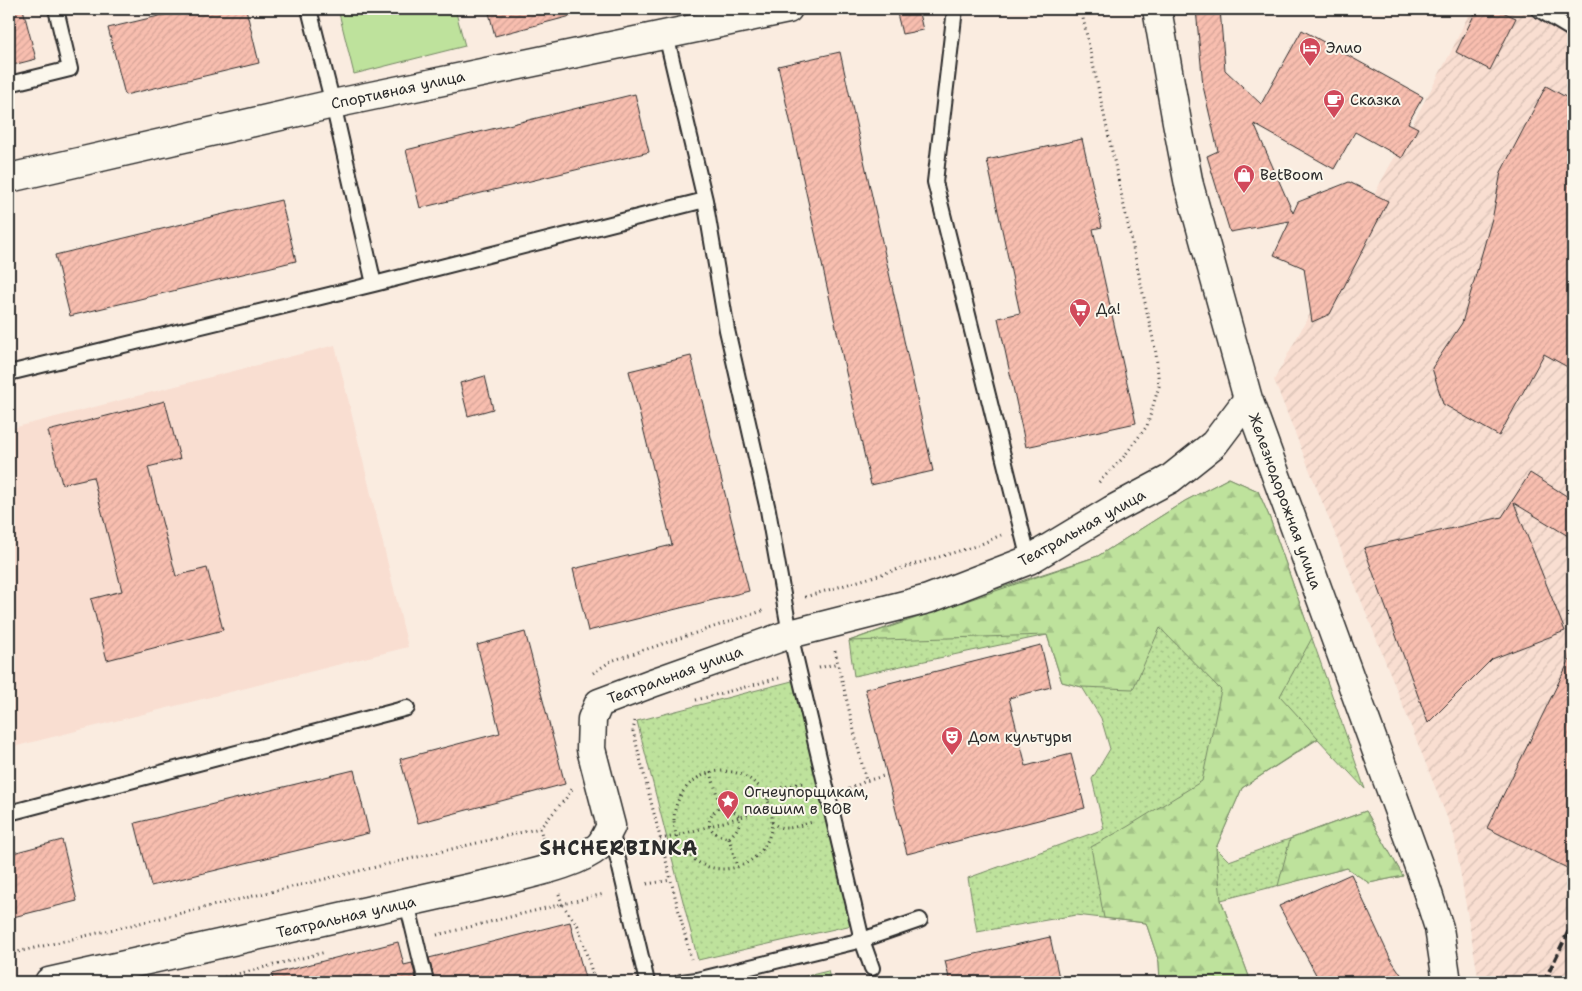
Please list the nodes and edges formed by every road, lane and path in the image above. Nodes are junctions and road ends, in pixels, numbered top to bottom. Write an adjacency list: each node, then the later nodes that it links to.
1 (56, 9): 10 (lane)
2 (309, 9): 11 (lane)
3 (782, 9): 9 (street, Спортивная улица)
4 (955, 9): 18 (lane)
5 (1080, 9): 17 (path)
6 (1157, 9): 16 (street, Железнодорожная улица)
7 (1538, 9): 8 (lane)
8 (1573, 30)
9 (666, 35): 11 (street, Спортивная улица); 13 (lane)
10 (9, 84)
11 (333, 104): 12 (street, Спортивная улица); 14 (lane)
12 (9, 178)
13 (705, 200): 14 (lane); 20 (lane)
14 (374, 284): 15 (lane)
15 (9, 373)
16 (1248, 399): 19 (street, Театральная улица); 58 (street, Железнодорожная улица)
17 (1094, 488)
18 (1020, 527): 19 (lane); 20 (path)
19 (1029, 560): 21 (street, Театральная улица)
20 (784, 604): 21 (lane); 23 (path)
21 (790, 634): 22 (lane); 37 (street, Театральная улица)
22 (799, 672): 24 (path); 28 (path); 47 (lane)
23 (587, 676)
24 (690, 702)
25 (407, 708): 34 (lane)
26 (638, 715): 42 (path)
27 (711, 772): 31 (path); 32 (path); 40 (path)
28 (887, 775)
29 (573, 781): 49 (path)
30 (779, 788): 31 (path)
31 (768, 800): 33 (path)
32 (720, 807): 35 (path); 38 (path)
33 (771, 808): 35 (path); 36 (path)
34 (9, 813)
35 (739, 818): 38 (path); 41 (path)
36 (772, 821): 39 (path); 43 (path)
37 (611, 826): 44 (street, Театральная улица); 56 (lane)
38 (710, 826): 40 (path); 41 (path)
39 (790, 828)
40 (676, 836): 42 (path); 43 (path)
41 (729, 838): 43 (path)
42 (660, 839): 51 (path)
43 (737, 868)
44 (407, 903): 46 (lane); 52 (street, Театральная улица)
45 (920, 920): 47 (lane)
46 (416, 940): 54 (lane); 55 (path)
47 (862, 940): 50 (lane); 51 (lane)
48 (327, 952): 53 (path)
49 (9, 954)
50 (872, 968)
51 (697, 980): 57 (lane)
52 (49, 982)
53 (205, 982)
54 (426, 982)
55 (594, 982)
56 (648, 982)
57 (682, 982)
58 (1447, 982)

